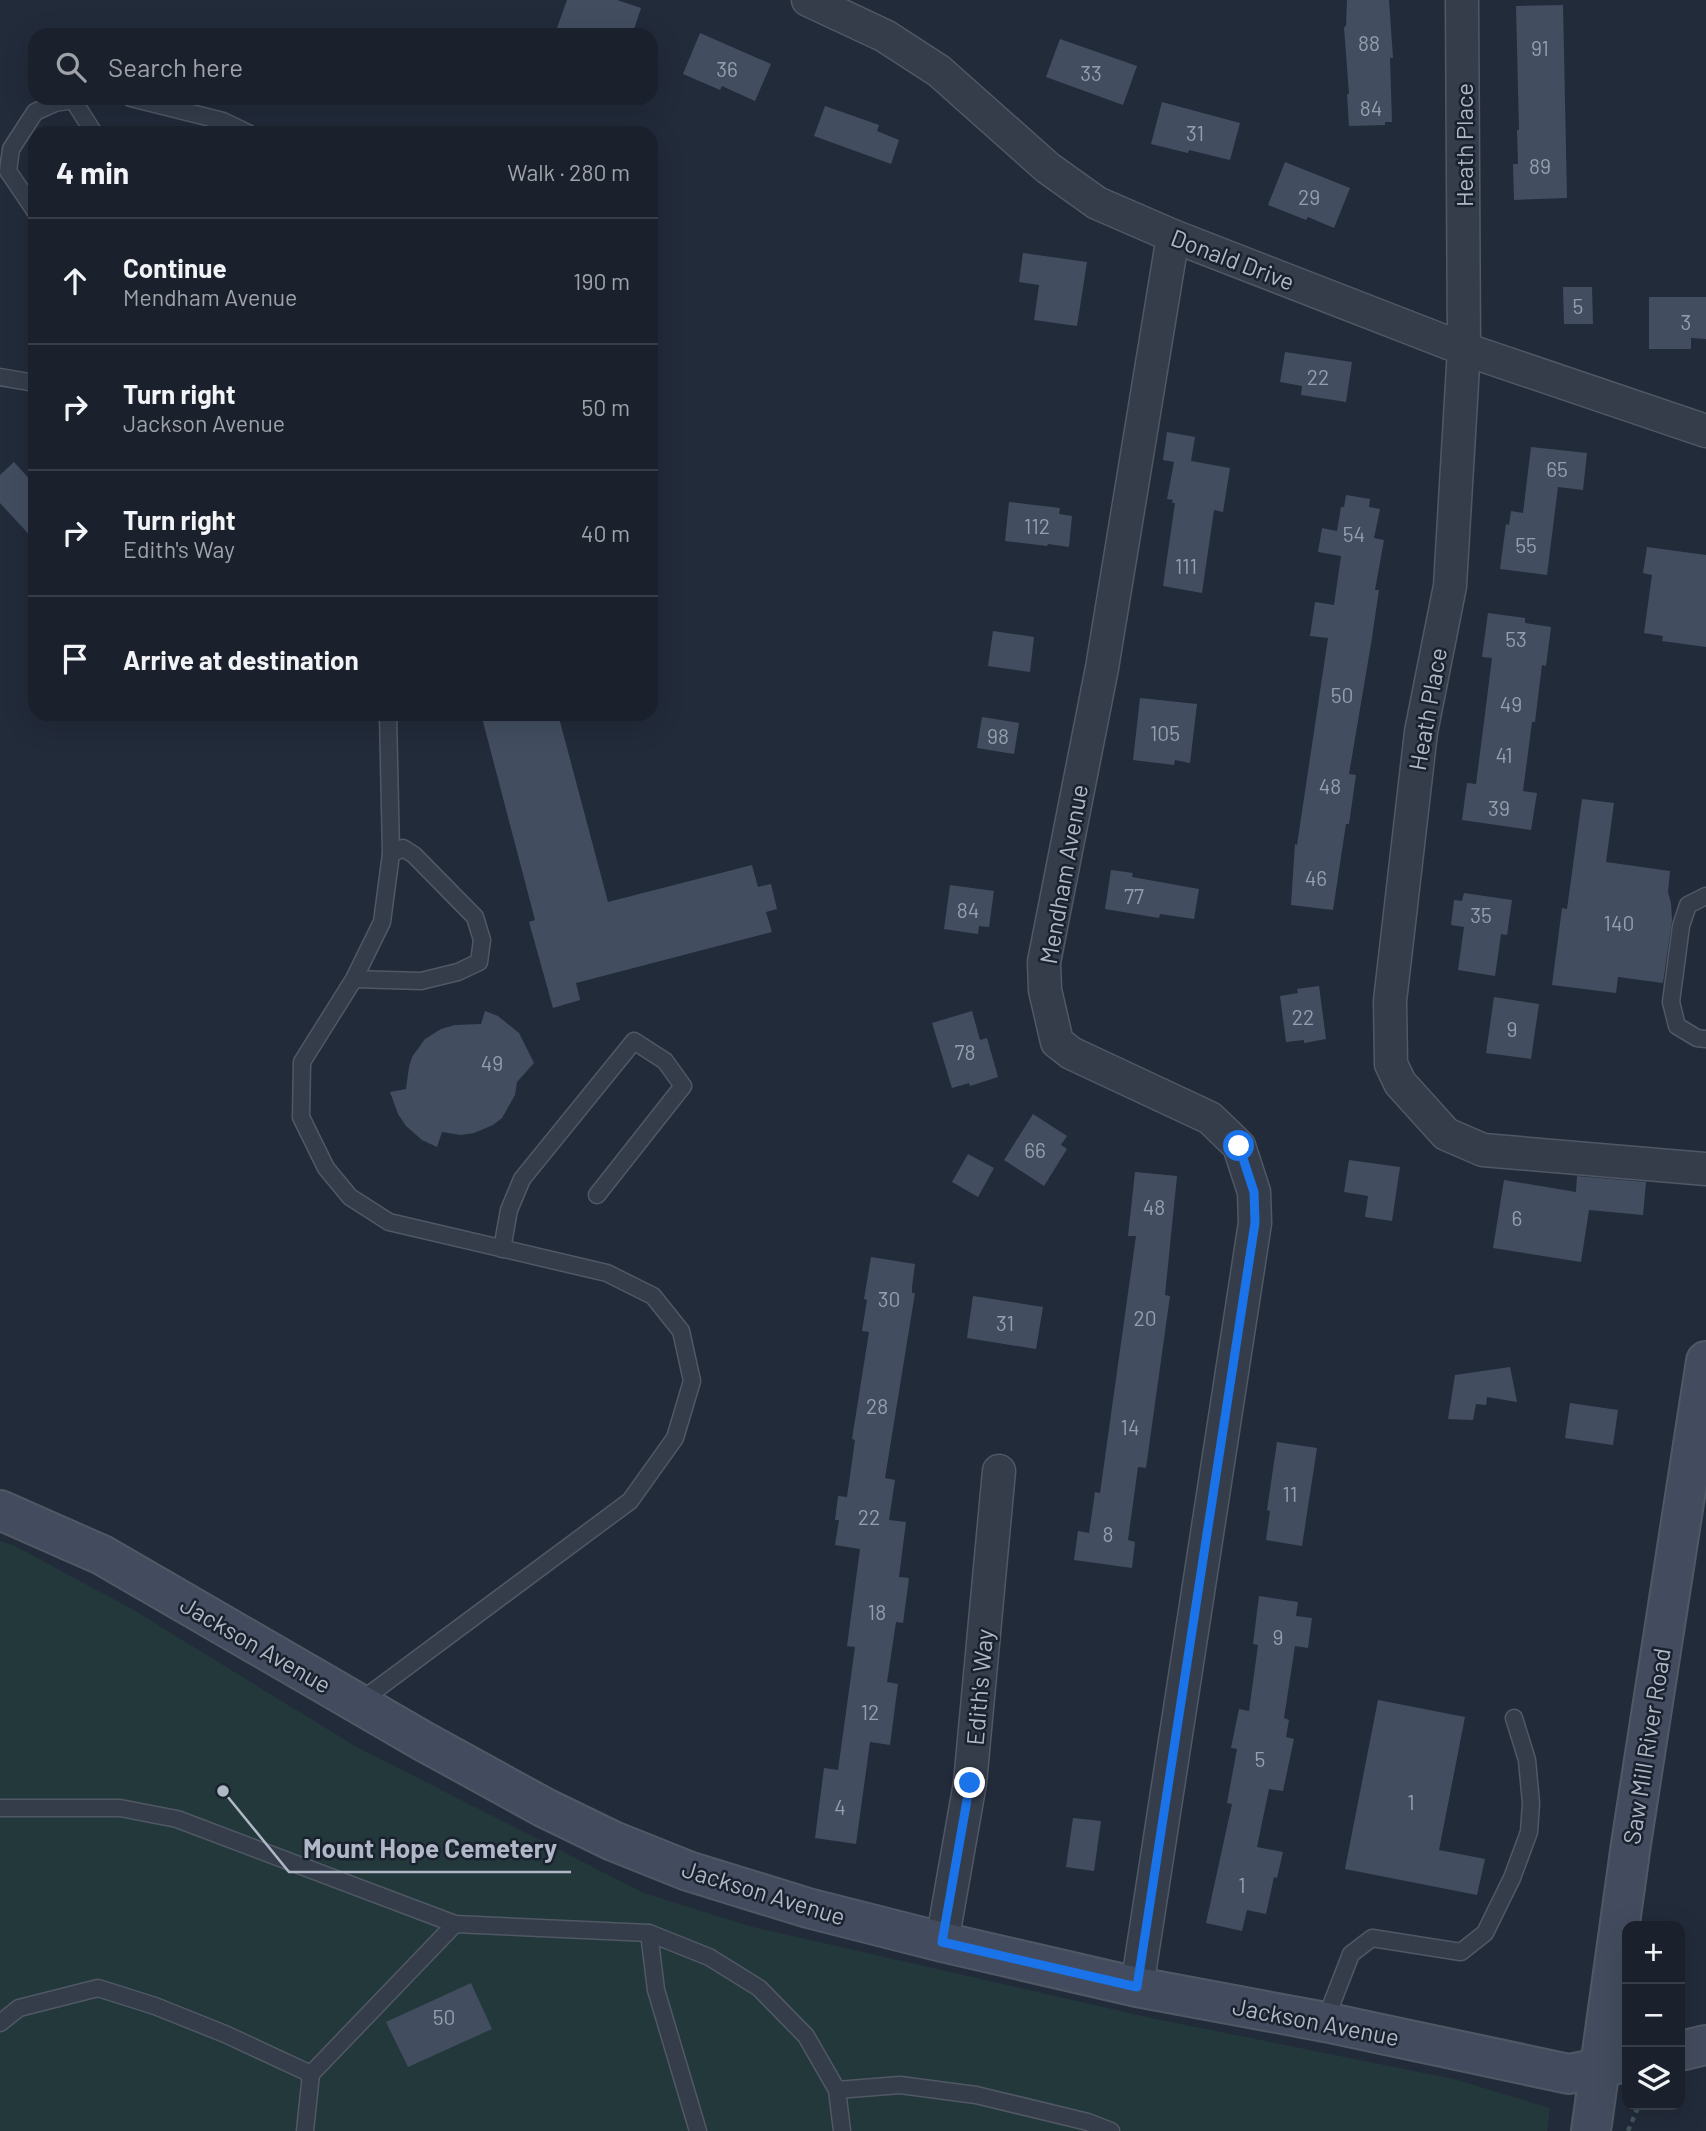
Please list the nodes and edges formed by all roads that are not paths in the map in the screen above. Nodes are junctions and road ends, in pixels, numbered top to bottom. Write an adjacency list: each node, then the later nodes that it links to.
1 (808, 0): 9 (street, Donald Drive)
2 (1462, 0): 10 (street, Heath Place)
3 (51, 105): 8 (lane)
4 (78, 105): 6 (lane)
5 (159, 105): 7 (lane)
6 (90, 126)
7 (233, 126)
8 (28, 201)
9 (1173, 236): 10 (street, Donald Drive); 31 (street, Mendham Avenue)
10 (1464, 349): 13 (street, Donald Drive); 19 (street, Heath Place)
11 (0, 377): 12 (lane)
12 (28, 382)
13 (1706, 432)
14 (388, 721): 15 (lane)
15 (391, 853): 17 (lane); 17 (lane)
16 (1706, 896): 18 (lane)
17 (354, 979): 21 (lane)
18 (1706, 1039)
19 (1706, 1169)
20 (597, 1195): 21 (lane)
21 (502, 1249): 25 (lane)
22 (1706, 1361): 36 (main road, Saw Mill River Road)
23 (999, 1471): 30 (street, Edith's Way)
24 (0, 1510): 25 (main road, Jackson Avenue)
25 (358, 1703): 30 (main road, Jackson Avenue)
26 (1514, 1718): 32 (lane)
27 (0, 1808): 28 (lane)
28 (455, 1924): 29 (lane); 37 (lane)
29 (649, 1933): 38 (lane); 40 (lane)
30 (942, 1942): 31 (main road, Jackson Avenue)
31 (1137, 1987): 32 (main road, Jackson Avenue)
32 (1325, 2022): 36 (main road, Jackson Avenue)
33 (0, 2023): 37 (lane)
34 (1706, 2045): 35 (main road)
35 (1685, 2050)
36 (1613, 2065): 43 (main road, Saw Mill River Road)
37 (311, 2074): 39 (lane)
38 (837, 2090): 41 (lane); 42 (lane)
39 (305, 2131)
40 (698, 2131)
41 (842, 2131)
42 (1111, 2131)
43 (1591, 2131)

